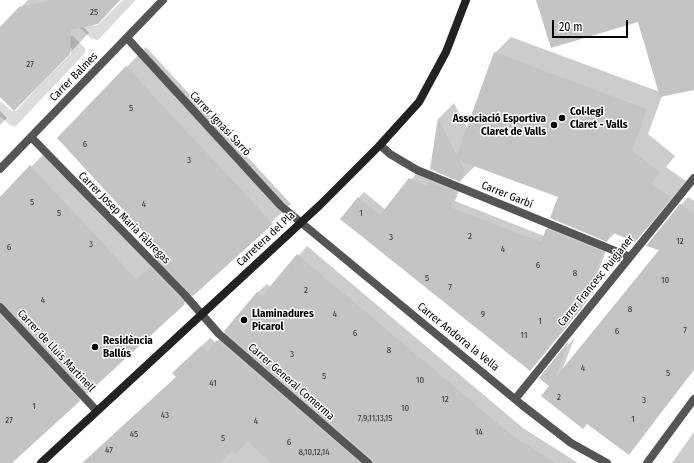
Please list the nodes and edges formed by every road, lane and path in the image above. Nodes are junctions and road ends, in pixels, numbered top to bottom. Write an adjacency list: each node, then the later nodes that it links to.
1 (163, 0): 3 (street, Carrer Balmes)
2 (466, 0): 5 (main road, Carretera del Pla)
3 (127, 38): 4 (street, Carrer Balmes); 8 (street, Carrer Ignasi Sarró)
4 (31, 138): 6 (street, Carrer Balmes); 11 (street, Carrer Josep Maria Fàbregas)
5 (380, 145): 8 (main road, Carretera del Pla); 9 (street, Carrer Garbí)
6 (0, 169)
7 (694, 178): 9 (street, Carrer Francesc Puigjaner)
8 (300, 222): 11 (main road, Carretera del Pla); 12 (street, Carrer Andorra la Vella)
9 (630, 257): 12 (street, Carrer Francesc Puigjaner)
10 (0, 307): 14 (street, Carrer de Lluís Martinell)
11 (201, 314): 14 (main road, Carretera del Pla); 16 (street, Carrer General Comerma)
12 (516, 398): 17 (street, Carrer Andorra la Vella)
13 (694, 399): 18 (street)
14 (96, 410): 15 (main road, Carretera del Pla)
15 (41, 463)
16 (368, 463)
17 (606, 463)
18 (647, 463)

